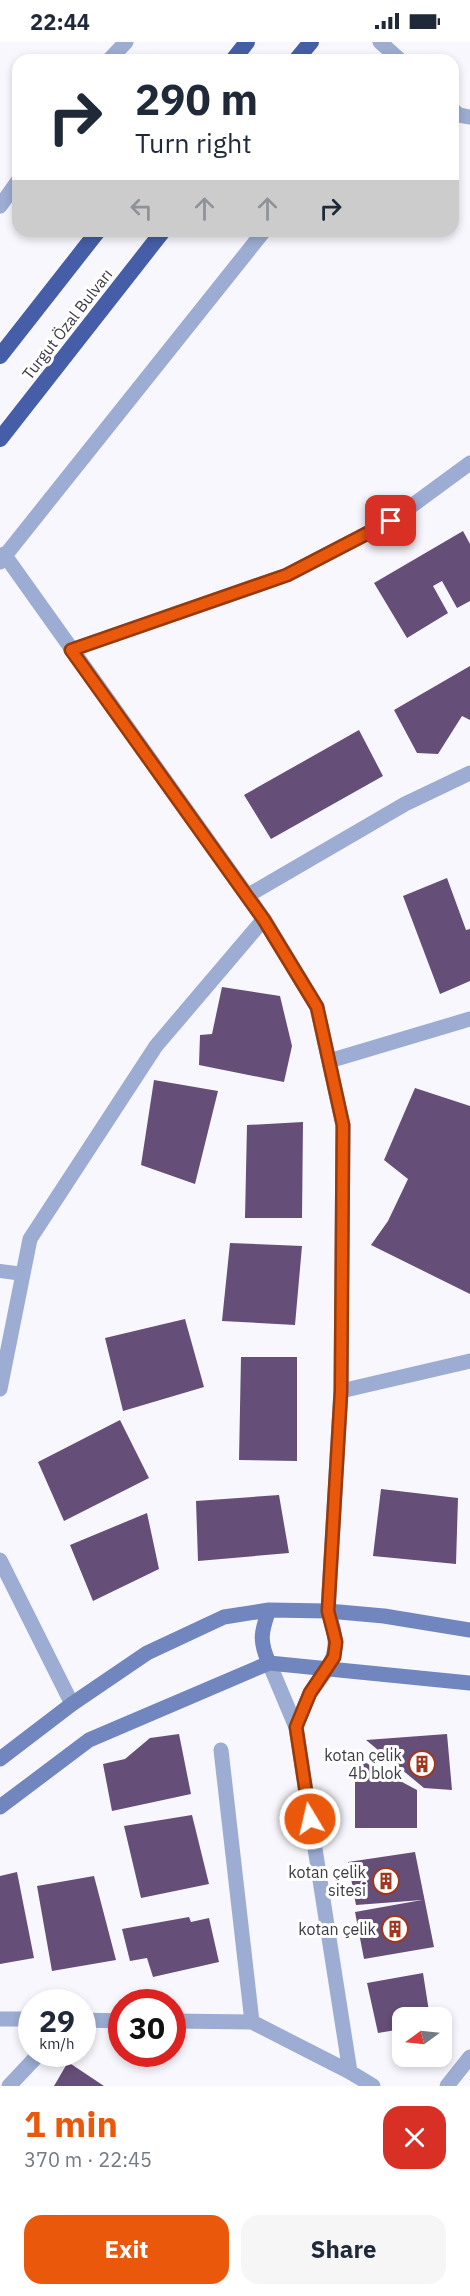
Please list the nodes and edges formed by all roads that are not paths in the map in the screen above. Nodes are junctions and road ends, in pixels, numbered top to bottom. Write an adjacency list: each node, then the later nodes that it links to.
1 (126, 42): 5 (street)
2 (247, 42): 6 (highway)
3 (310, 42): 7 (highway)
4 (380, 42): 8 (street)
5 (115, 54)
6 (238, 54)
7 (301, 54)
8 (393, 54)
9 (12, 189): 10 (street)
10 (0, 206)
11 (93, 237): 14 (highway, Turgut Özal Bulvarı)
12 (158, 237): 15 (highway, Turgut Özal Bulvarı)
13 (259, 237): 17 (street)
14 (0, 356)
15 (0, 438)
16 (470, 463): 18 (street)
17 (2, 558): 18 (street)
18 (71, 650): 20 (street)
19 (470, 773): 20 (street)
20 (247, 896): 21 (street)
21 (264, 920): 23 (street); 25 (street)
22 (470, 1019): 23 (street)
23 (329, 1061): 28 (street)
24 (0, 1271): 25 (lane)
25 (23, 1274): 27 (street)
26 (470, 1361): 28 (street)
27 (0, 1389)
28 (341, 1391): 31 (street)
29 (0, 1560): 36 (street)
30 (269, 1610): 31 (main road); 33 (main road); 36 (main road)
31 (328, 1611): 32 (main road); 34 (main road)
32 (470, 1629)
33 (269, 1663): 34 (main road); 37 (street); 40 (main road)
34 (328, 1668): 35 (main road); 37 (street)
35 (470, 1683)
36 (72, 1704): 39 (main road)
37 (296, 1727): 47 (street)
38 (221, 1750): 44 (street)
39 (0, 1759)
40 (0, 1807)
41 (0, 2019): 42 (street)
42 (18, 2019)
43 (186, 2021): 44 (street)
44 (252, 2022): 47 (street)
45 (470, 2057): 50 (street)
46 (27, 2067): 48 (street)
47 (350, 2072): 49 (street)
48 (9, 2086)
49 (372, 2086)
50 (447, 2086)

